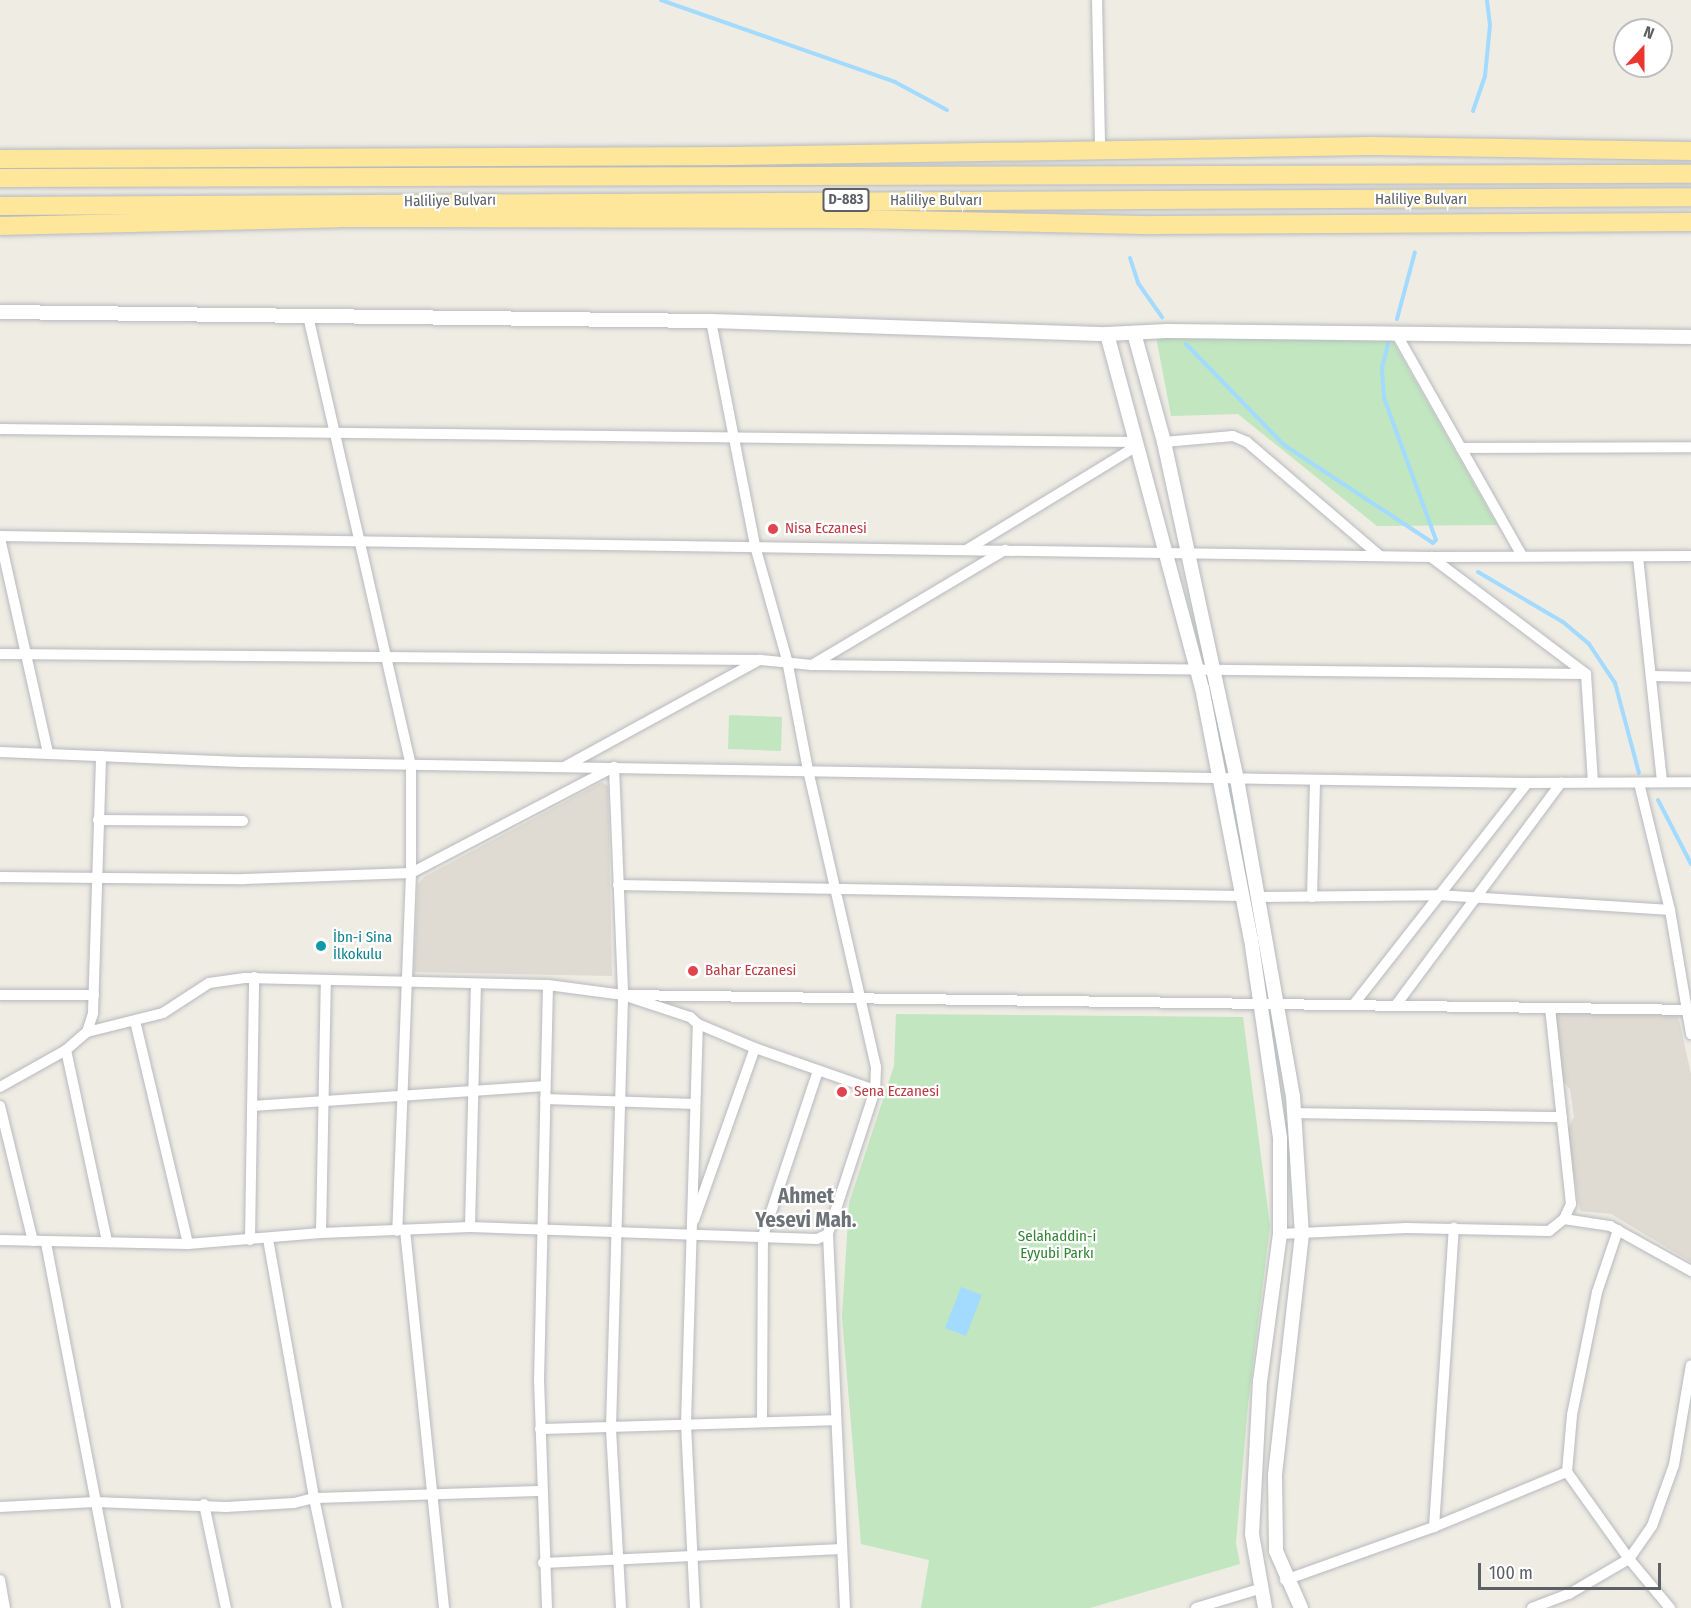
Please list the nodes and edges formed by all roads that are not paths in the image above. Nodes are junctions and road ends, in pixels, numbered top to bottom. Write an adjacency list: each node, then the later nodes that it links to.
1 (1097, 0): 2 (street)
2 (1100, 149): 3 (highway); 4 (highway)
3 (1691, 153): 7 (highway)
4 (841, 154): 5 (highway); 6 (highway)
5 (0, 159)
6 (1107, 174): 7 (highway, Haliliye Bulvarı / D-883); 9 (highway, Haliliye Bulvarı / D-883)
7 (1524, 174): 8 (highway, Haliliye Bulvarı / D-883)
8 (1691, 174)
9 (0, 178)
10 (1691, 197): 11 (highway, Haliliye Bulvarı / D-883)
11 (1519, 201): 12 (highway, Haliliye Bulvarı / D-883); 14 (highway)
12 (1109, 202): 13 (highway, Haliliye Bulvarı / D-883); 15 (highway)
13 (0, 206)
14 (1691, 214)
15 (857, 219): 16 (highway); 17 (highway)
16 (1691, 222)
17 (0, 225)
18 (0, 312): 19 (street)
19 (308, 316): 20 (street); 26 (street)
20 (711, 321): 23 (street); 27 (street)
21 (1134, 333): 22 (street); 23 (street); 28 (street)
22 (1396, 333): 24 (street); 31 (street)
23 (1107, 334): 29 (street)
24 (1691, 337)
25 (0, 429): 26 (street)
26 (333, 431): 27 (street); 33 (street)
27 (733, 438): 29 (street); 34 (street)
28 (1164, 442): 37 (street); 39 (street)
29 (1136, 444): 35 (street); 38 (street)
30 (1691, 447): 31 (street)
31 (1461, 448): 40 (street)
32 (0, 537): 33 (street); 45 (street)
33 (359, 542): 34 (street); 46 (street)
34 (755, 546): 35 (street); 48 (street)
35 (968, 549): 36 (street)
36 (1005, 550): 38 (street); 49 (street)
37 (1188, 552): 38 (street); 39 (street); 50 (street)
38 (1168, 553): 51 (street)
39 (1380, 556): 42 (street)
40 (1522, 556): 42 (street); 43 (street)
41 (1691, 556): 43 (street)
42 (1431, 557): 52 (street)
43 (1638, 557): 53 (street)
44 (0, 654): 45 (street)
45 (27, 654): 46 (street); 56 (street)
46 (384, 658): 47 (street); 58 (street)
47 (761, 660): 48 (street); 59 (street)
48 (787, 660): 49 (street); 61 (street)
49 (812, 665): 51 (street)
50 (1213, 667): 51 (street); 52 (street); 63 (street)
51 (1198, 670): 62 (street)
52 (1586, 674): 65 (street)
53 (1652, 676): 54 (street); 66 (street)
54 (1691, 677)
55 (0, 752): 56 (street)
56 (48, 753): 57 (street)
57 (101, 756): 58 (street); 71 (street)
58 (411, 764): 59 (street); 73 (street)
59 (566, 766): 60 (street)
60 (614, 767): 61 (street); 73 (street); 76 (street)
61 (808, 770): 62 (street); 77 (street)
62 (1220, 777): 63 (street); 79 (street)
63 (1237, 779): 64 (street); 80 (street)
64 (1315, 780): 68 (street); 81 (street)
65 (1593, 782): 69 (street); 70 (street)
66 (1662, 782): 67 (street); 70 (street)
67 (1691, 782)
68 (1527, 783): 69 (street); 78 (street)
69 (1561, 783): 82 (street)
70 (1639, 783): 83 (street)
71 (98, 820): 72 (street); 75 (street)
72 (243, 821)
73 (411, 873): 75 (street); 86 (street)
74 (0, 877): 75 (street)
75 (96, 879): 90 (street)
76 (618, 885): 77 (street); 91 (street)
77 (837, 887): 79 (street); 92 (street)
78 (1439, 895): 81 (street); 82 (street); 94 (street)
79 (1242, 896): 95 (street)
80 (1260, 897): 81 (street); 93 (street)
81 (1312, 897)
82 (1475, 897): 83 (street); 96 (street)
83 (1670, 910): 98 (street)
84 (254, 977): 85 (street); 99 (street); 116 (street)
85 (326, 982): 86 (street); 112 (street)
86 (405, 984): 87 (street); 110 (street)
87 (476, 984): 88 (street); 108 (street)
88 (548, 985): 91 (street); 106 (street)
89 (0, 995): 90 (street)
90 (94, 995): 101 (street)
91 (623, 995): 92 (street); 100 (street); 113 (street)
92 (862, 998): 95 (street); 109 (street)
93 (1279, 1004): 94 (street); 95 (street); 117 (street)
94 (1354, 1004): 96 (street)
95 (1258, 1005): 129 (street)
96 (1396, 1005): 97 (street)
97 (1550, 1008): 98 (street); 118 (street)
98 (1688, 1010): 102 (street)
99 (135, 1021): 101 (street); 138 (street)
100 (699, 1024): 103 (street); 114 (street)
101 (87, 1032): 104 (street)
102 (1691, 1034)
103 (755, 1048): 105 (street); 126 (street)
104 (66, 1050): 107 (street); 136 (street)
105 (818, 1071): 109 (street); 131 (street)
106 (546, 1086): 108 (street); 111 (street)
107 (0, 1087)
108 (471, 1090): 110 (street); 120 (street)
109 (874, 1090): 128 (street)
110 (401, 1096): 112 (street); 124 (street)
111 (545, 1099): 113 (street); 121 (street)
112 (324, 1101): 116 (street); 127 (street)
113 (620, 1101): 114 (street); 125 (street)
114 (695, 1104): 126 (street)
115 (0, 1106): 135 (street)
116 (252, 1106): 134 (street)
117 (1294, 1113): 118 (street); 130 (street)
118 (1562, 1117): 119 (street)
119 (1564, 1219): 122 (street); 123 (street)
120 (470, 1227): 121 (street); 124 (street)
121 (542, 1227): 125 (street); 145 (street)
122 (1454, 1228): 130 (street); 153 (street)
123 (1618, 1230): 139 (street); 146 (street)
124 (401, 1231): 127 (street); 148 (street)
125 (615, 1232): 126 (street); 144 (street)
126 (690, 1232): 131 (street); 143 (street)
127 (321, 1233): 132 (street)
128 (828, 1234): 131 (street); 142 (street)
129 (1280, 1234): 130 (street); 161 (street)
130 (1302, 1234): 160 (street)
131 (763, 1236): 141 (street)
132 (268, 1239): 134 (street); 149 (street)
133 (0, 1240): 135 (street)
134 (250, 1240): 138 (street)
135 (33, 1241): 137 (street)
136 (107, 1241): 137 (street); 138 (street)
137 (46, 1243): 150 (street)
138 (188, 1244)
139 (1691, 1271)
140 (1691, 1365): 156 (street)
141 (762, 1420): 142 (street); 143 (street)
142 (836, 1420): 154 (street)
143 (686, 1424): 144 (street); 155 (street)
144 (611, 1428): 145 (street); 157 (street)
145 (540, 1429): 147 (street)
146 (1567, 1472): 153 (street); 156 (street)
147 (541, 1491): 148 (street); 158 (street)
148 (432, 1496): 149 (street); 166 (street)
149 (314, 1498): 151 (street); 165 (street)
150 (95, 1502): 151 (street); 152 (street); 163 (street)
151 (204, 1504): 164 (street)
152 (0, 1507)
153 (1434, 1527): 160 (street)
154 (842, 1549): 155 (street); 170 (street)
155 (693, 1554): 157 (street); 169 (street)
156 (1629, 1559): 174 (street); 175 (street)
157 (621, 1560): 158 (street); 168 (street)
158 (543, 1563): 167 (street)
159 (0, 1580): 162 (street)
160 (1286, 1580): 173 (street)
161 (1259, 1589): 171 (street); 172 (street)
162 (5, 1608)
163 (116, 1608)
164 (226, 1608)
165 (337, 1608)
166 (444, 1608)
167 (547, 1608)
168 (621, 1608)
169 (695, 1608)
170 (846, 1608)
171 (1196, 1608)
172 (1265, 1608)
173 (1300, 1608)
174 (1532, 1608)
175 (1670, 1608)

